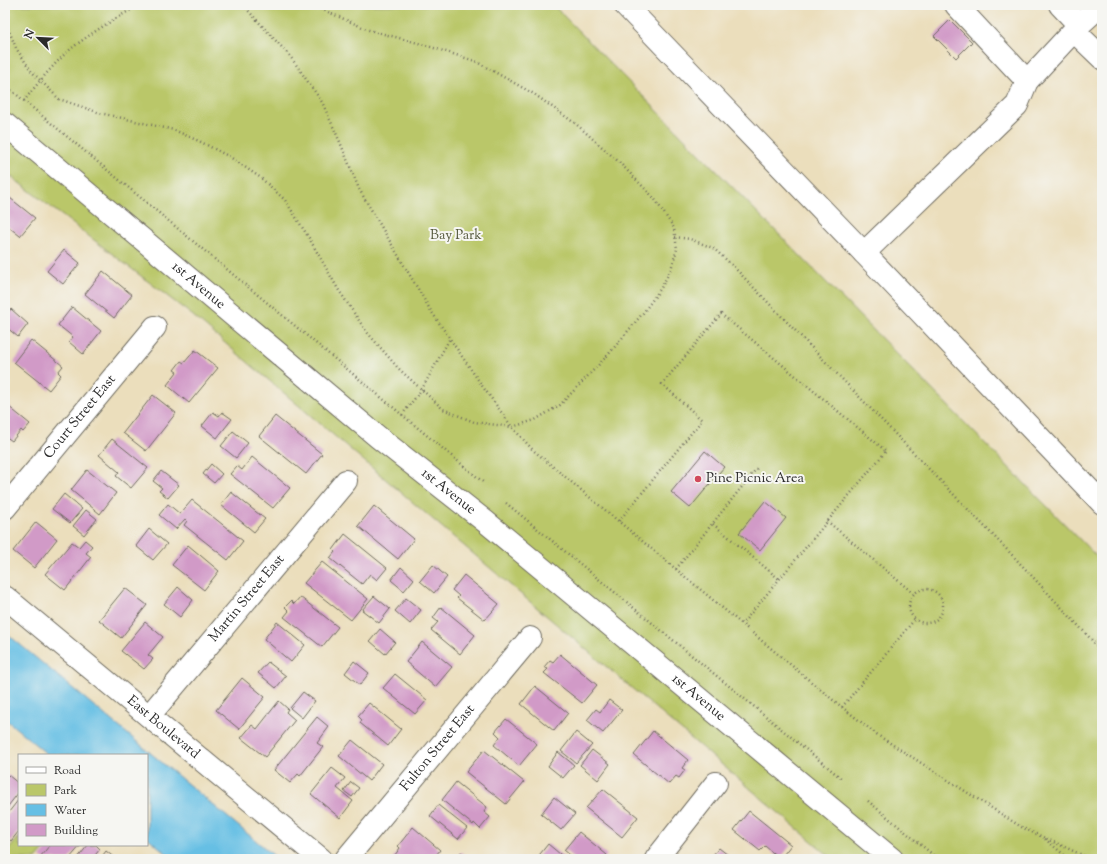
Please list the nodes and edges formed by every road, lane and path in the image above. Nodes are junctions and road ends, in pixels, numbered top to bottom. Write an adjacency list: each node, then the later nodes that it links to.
1 (141, 5): 11 (path)
2 (243, 5): 19 (path)
3 (312, 5): 16 (path)
4 (626, 5): 17 (street)
5 (956, 5): 12 (street)
6 (1060, 5): 9 (street)
7 (1101, 5): 9 (street)
8 (5, 21): 11 (path)
9 (1077, 28): 10 (street); 12 (street)
10 (1102, 58)
11 (40, 80): 14 (path); 20 (path)
12 (1027, 81): 17 (street)
13 (5, 85): 14 (path)
14 (24, 101): 21 (path)
15 (5, 124): 49 (street, 1st Avenue)
16 (675, 237): 22 (path); 39 (path)
17 (864, 252): 27 (street)
18 (155, 326): 28 (street, Court Street East)
19 (450, 338): 20 (path); 22 (path)
20 (422, 389): 21 (path); 22 (path)
21 (402, 415): 25 (path)
22 (512, 427): 29 (path)
23 (757, 468): 31 (path)
24 (346, 481): 41 (street, Martin Street East)
25 (483, 482)
26 (506, 503): 42 (path)
27 (1102, 503)
28 (5, 508)
29 (619, 521): 30 (path); 32 (path)
30 (827, 522): 33 (path); 34 (path)
31 (713, 524): 32 (path); 33 (path)
32 (676, 569): 37 (path)
33 (779, 579): 37 (path)
34 (914, 594): 36 (path); 36 (path)
35 (5, 597): 41 (street, East Boulevard)
36 (915, 619): 40 (path)
37 (742, 624): 40 (path)
38 (530, 638): 47 (street, Fulton Street East)
39 (1102, 652)
40 (842, 707): 45 (path)
41 (148, 716): 46 (street, East Boulevard)
42 (841, 778)
43 (716, 783): 48 (street)
44 (868, 801): 50 (path)
45 (1042, 837): 51 (path); 52 (path)
46 (321, 859)
47 (346, 859)
48 (656, 859)
49 (892, 859)
50 (938, 859)
51 (1069, 859)
52 (1090, 859)

